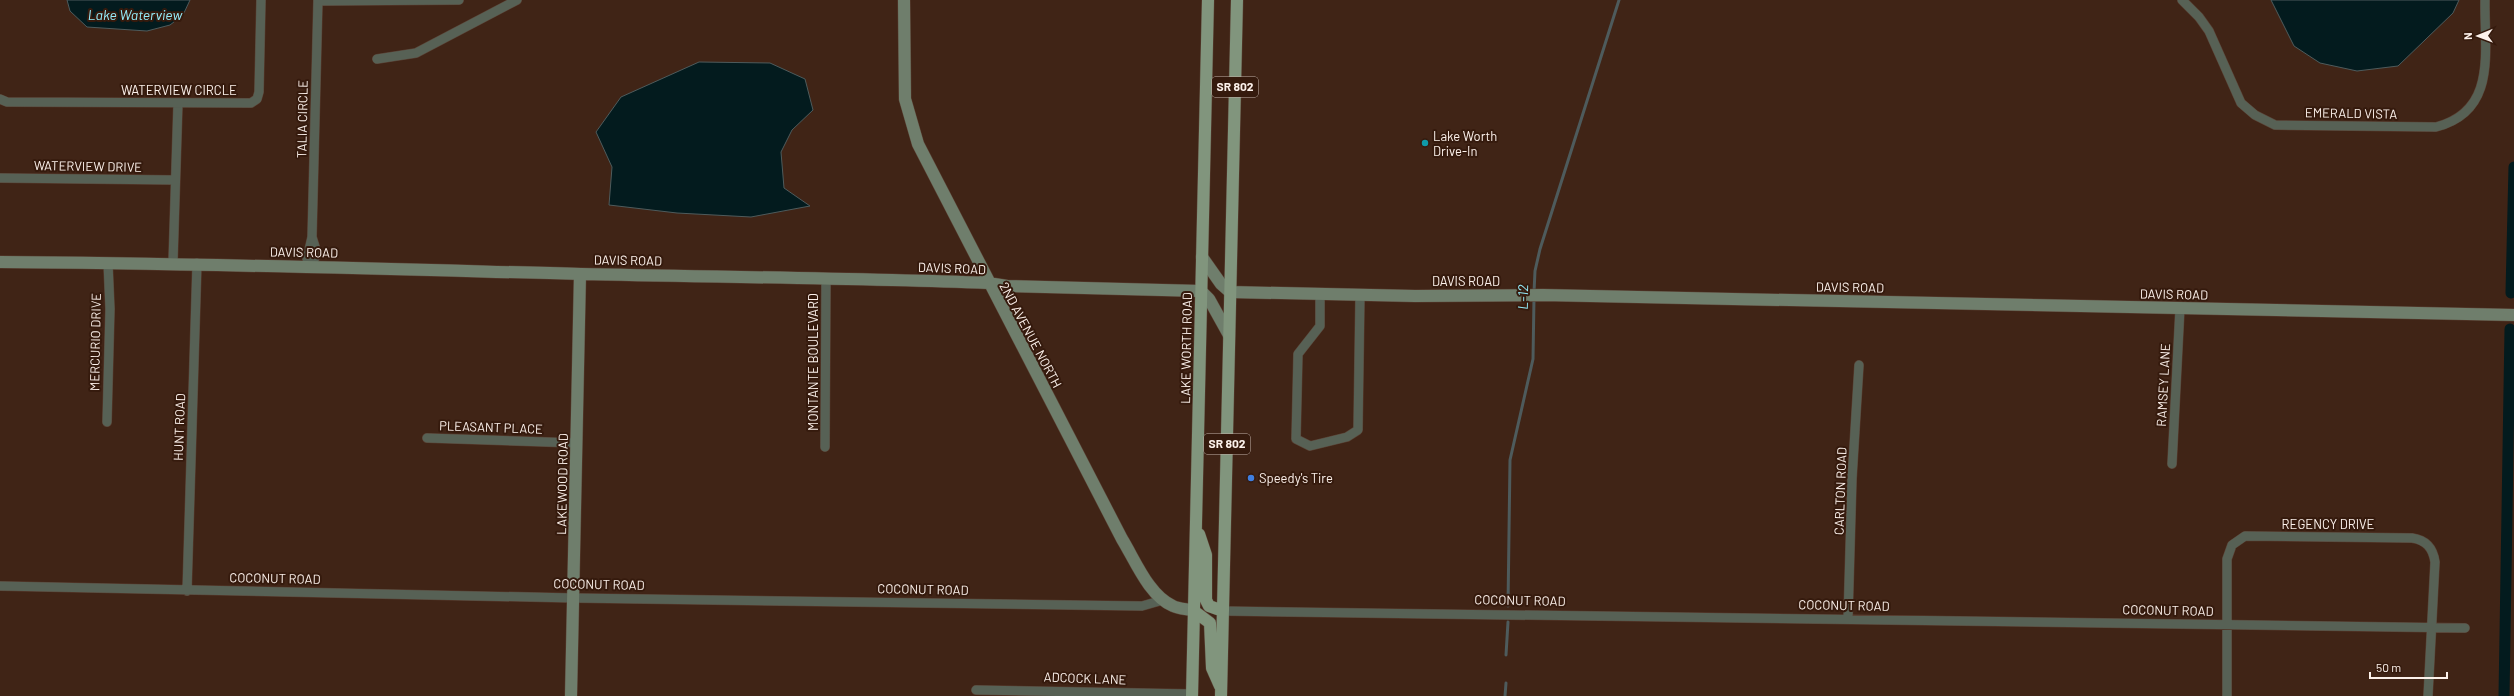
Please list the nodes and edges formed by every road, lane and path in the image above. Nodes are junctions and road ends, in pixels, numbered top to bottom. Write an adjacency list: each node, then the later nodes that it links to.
1 (261, 0): 12 (street, WATERVIEW CIRCLE)
2 (318, 0): 3 (street, TALIA CIRCLE); 20 (street, TALIA CIRCLE)
3 (459, 0)
4 (517, 0): 10 (street)
5 (904, 0): 23 (street, 2ND AVENUE NORTH)
6 (1208, 0): 15 (main road, LAKE WORTH ROAD / SR 802)
7 (1237, 0): 25 (main road, SR 802)
8 (2182, 0): 9 (street, EMERALD VISTA)
9 (2485, 0)
10 (377, 59)
11 (0, 99): 12 (street, WATERVIEW CIRCLE)
12 (178, 103): 14 (street)
13 (0, 178): 14 (street, WATERVIEW DRIVE)
14 (175, 180): 18 (street)
15 (1202, 258): 24 (main road, LAKE WORTH ROAD / SR 802); 25 (street)
16 (0, 262): 17 (street, DAVIS ROAD)
17 (108, 262): 18 (street, DAVIS ROAD); 32 (street, MERCURIO DRIVE)
18 (173, 262): 19 (street, DAVIS ROAD)
19 (197, 263): 20 (street, DAVIS ROAD); 39 (street, HUNT ROAD)
20 (311, 267): 21 (street, DAVIS ROAD)
21 (580, 274): 22 (street, DAVIS ROAD); 34 (street, LAKEWOOD ROAD)
22 (826, 278): 23 (street, DAVIS ROAD); 35 (street, MONTANTE BOULEVARD)
23 (988, 283): 24 (street, DAVIS ROAD); 41 (street, 2ND AVENUE NORTH)
24 (1201, 290): 30 (street); 37 (main road, LAKE WORTH ROAD / SR 802)
25 (1230, 292): 26 (street, DAVIS ROAD); 30 (main road, SR 802)
26 (1320, 293): 27 (street, DAVIS ROAD); 27 (street)
27 (1360, 295): 28 (street, DAVIS ROAD)
28 (2180, 308): 29 (street, DAVIS ROAD); 36 (street, RAMSEY LANE)
29 (2514, 315)
30 (1229, 335): 43 (main road, SR 802)
31 (1859, 365): 44 (street, CARLTON ROAD)
32 (107, 422)
33 (427, 438): 34 (street, PLEASANT PLACE)
34 (577, 443): 40 (street, LAKEWOOD ROAD)
35 (825, 447)
36 (2172, 464)
37 (1196, 525): 42 (main road, LAKE WORTH ROAD / SR 802); 43 (main road)
38 (0, 586): 39 (street, COCONUT ROAD)
39 (187, 591): 40 (street, COCONUT ROAD)
40 (574, 598): 41 (street, COCONUT ROAD); 51 (street, LAKEWOOD ROAD)
41 (1163, 600): 42 (street)
42 (1194, 611): 49 (main road); 50 (main road, LAKE WORTH ROAD / SR 802)
43 (1223, 611): 44 (street, COCONUT ROAD); 49 (main road, SR 802)
44 (1848, 618): 45 (street, COCONUT ROAD)
45 (2226, 625): 46 (street, COCONUT ROAD); 46 (street, REGENCY DRIVE); 52 (street)
46 (2432, 628): 47 (street, COCONUT ROAD); 53 (street)
47 (2465, 628)
48 (976, 690): 50 (street, ADCOCK LANE)
49 (1221, 692)
50 (1192, 695)
51 (571, 696)
52 (2227, 696)
53 (2428, 696)

